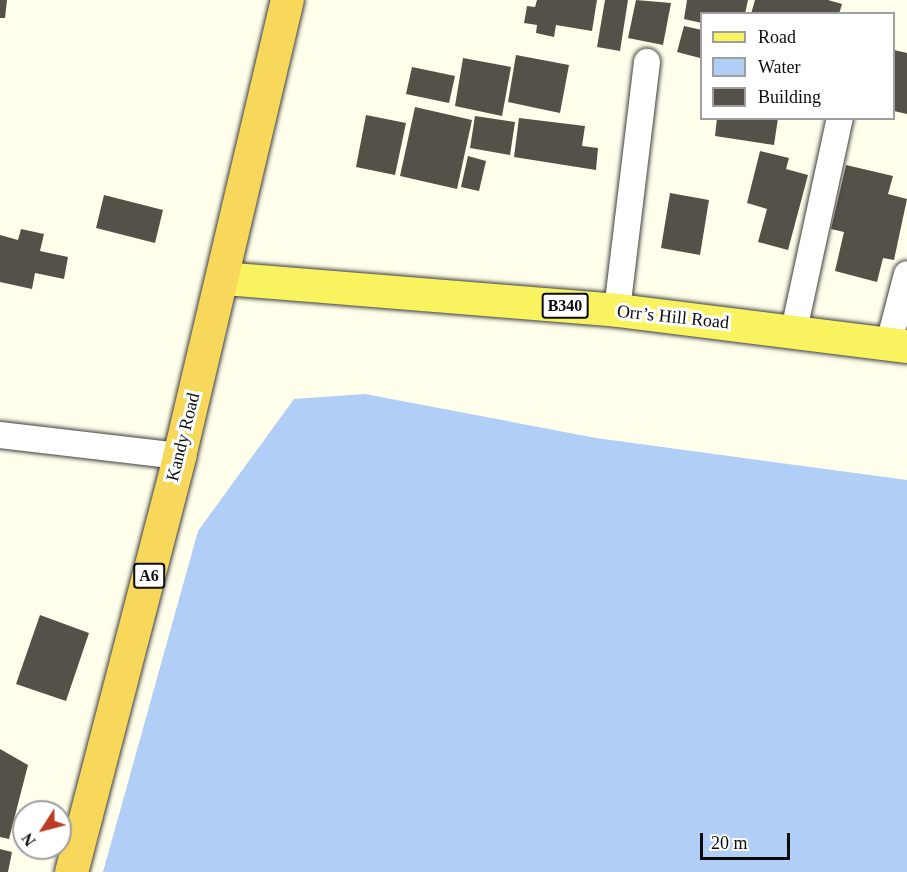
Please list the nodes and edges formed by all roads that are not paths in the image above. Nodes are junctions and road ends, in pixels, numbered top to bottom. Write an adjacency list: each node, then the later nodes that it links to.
1 (287, 0): 5 (highway, Kandy Road / A6)
2 (647, 62): 6 (street)
3 (840, 120): 7 (street)
4 (907, 274): 8 (street)
5 (222, 278): 6 (main road, Orr’s Hill Road / B340); 10 (highway, Kandy Road / A6)
6 (616, 310): 7 (main road, Orr’s Hill Road / B340)
7 (794, 330): 8 (main road, Orr’s Hill Road / B340)
8 (898, 345)
9 (0, 435): 10 (street)
10 (179, 456): 11 (highway, Kandy Road / A6)
11 (71, 872)

